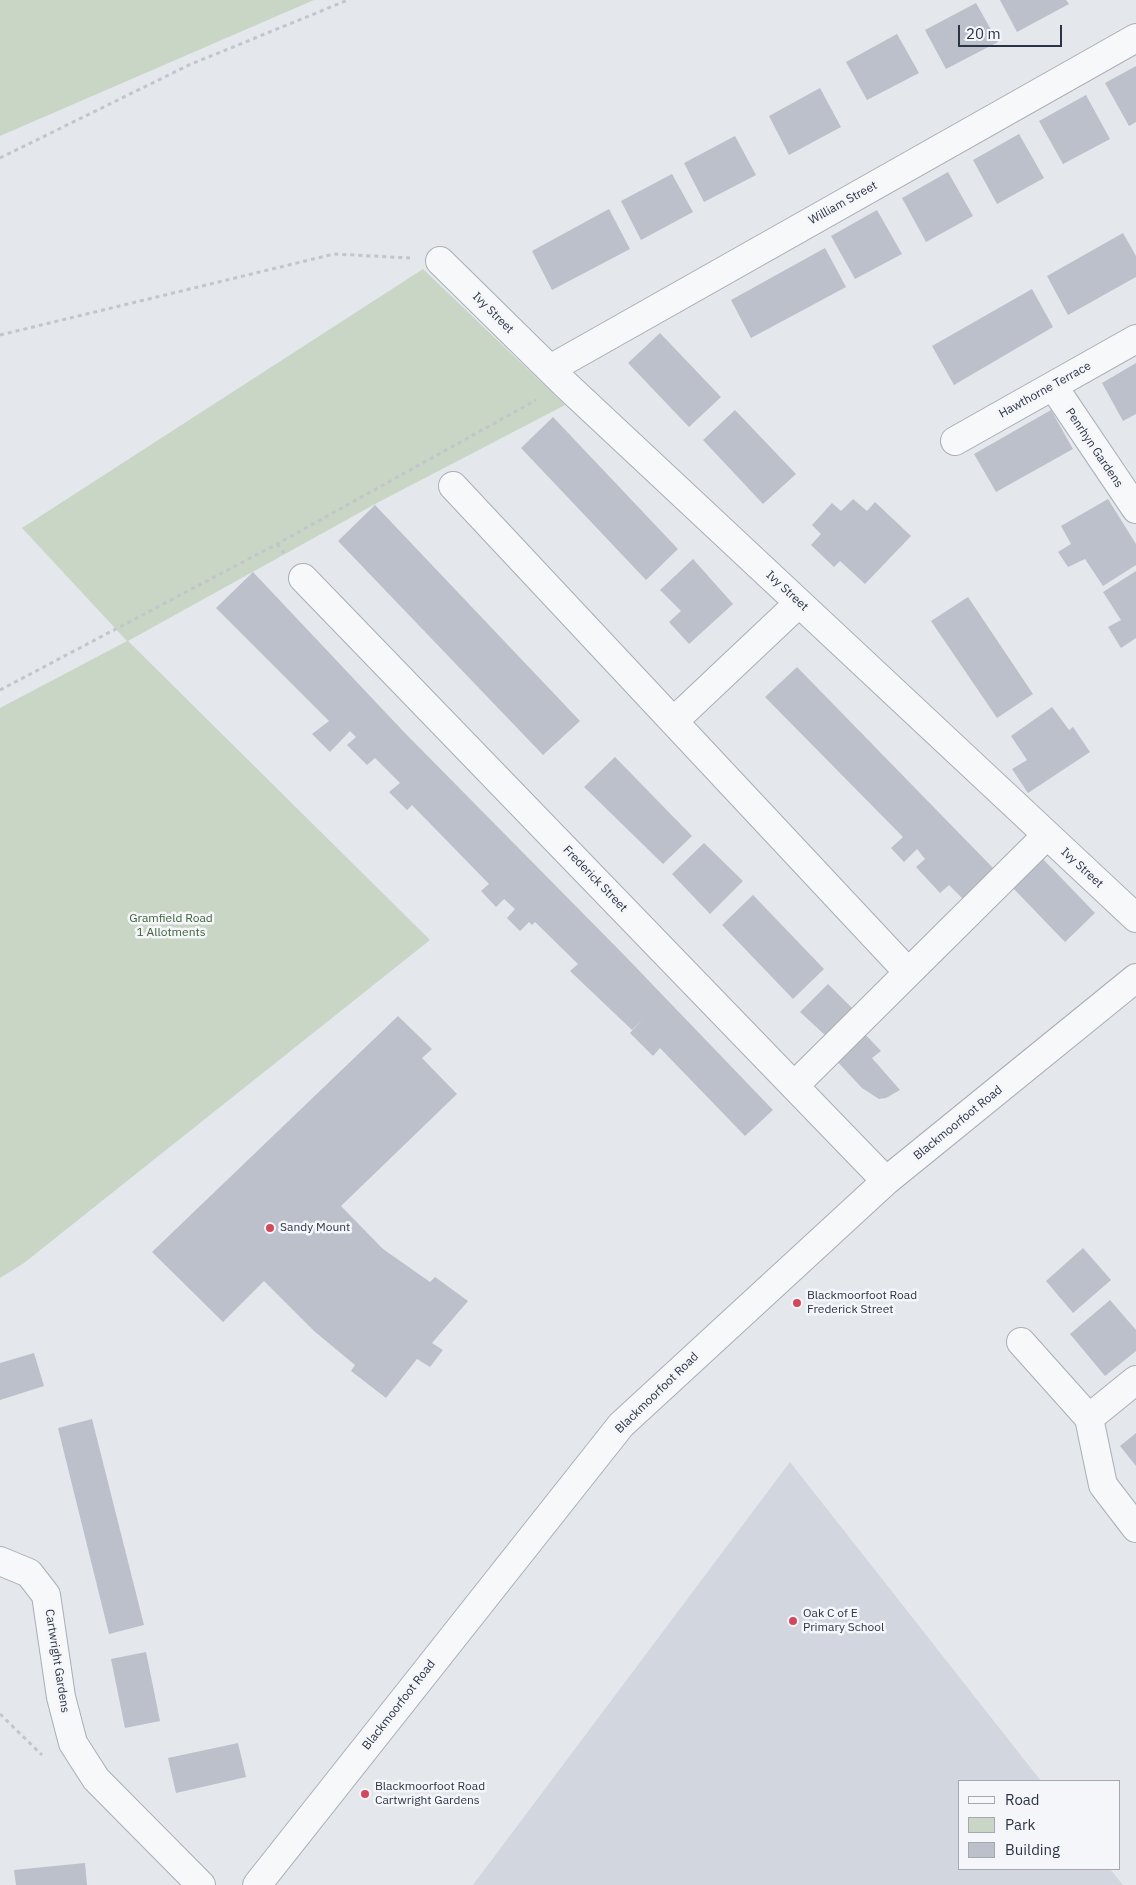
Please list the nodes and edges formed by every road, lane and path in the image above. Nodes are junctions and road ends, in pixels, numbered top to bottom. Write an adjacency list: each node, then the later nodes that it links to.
1 (348, 0): 3 (path)
2 (1136, 38): 7 (street, William Street)
3 (0, 158)
4 (440, 261): 5 (path); 7 (street, Ivy Street)
5 (0, 335)
6 (1136, 339): 8 (street, Hawthorne Terrace)
7 (558, 376): 13 (street, Ivy Street); 14 (path)
8 (1053, 386): 9 (street, Hawthorne Terrace); 11 (street, Penrhyn Gardens)
9 (954, 441)
10 (454, 486): 15 (street)
11 (1136, 509)
12 (303, 578): 20 (street, Frederick Street)
13 (799, 603): 15 (street); 16 (street, Ivy Street)
14 (0, 690)
15 (674, 721): 18 (street)
16 (1047, 835): 17 (street, Ivy Street); 18 (street)
17 (1136, 918)
18 (908, 972): 20 (street)
19 (1136, 978): 21 (street, Blackmoorfoot Road)
20 (795, 1085): 21 (street, Frederick Street)
21 (886, 1182): 28 (street, Blackmoorfoot Road)
22 (1021, 1342): 24 (street)
23 (1136, 1380): 24 (street)
24 (1089, 1418): 25 (street)
25 (1136, 1528)
26 (0, 1561): 27 (street, Cartwright Gardens)
27 (201, 1885)
28 (257, 1885)

